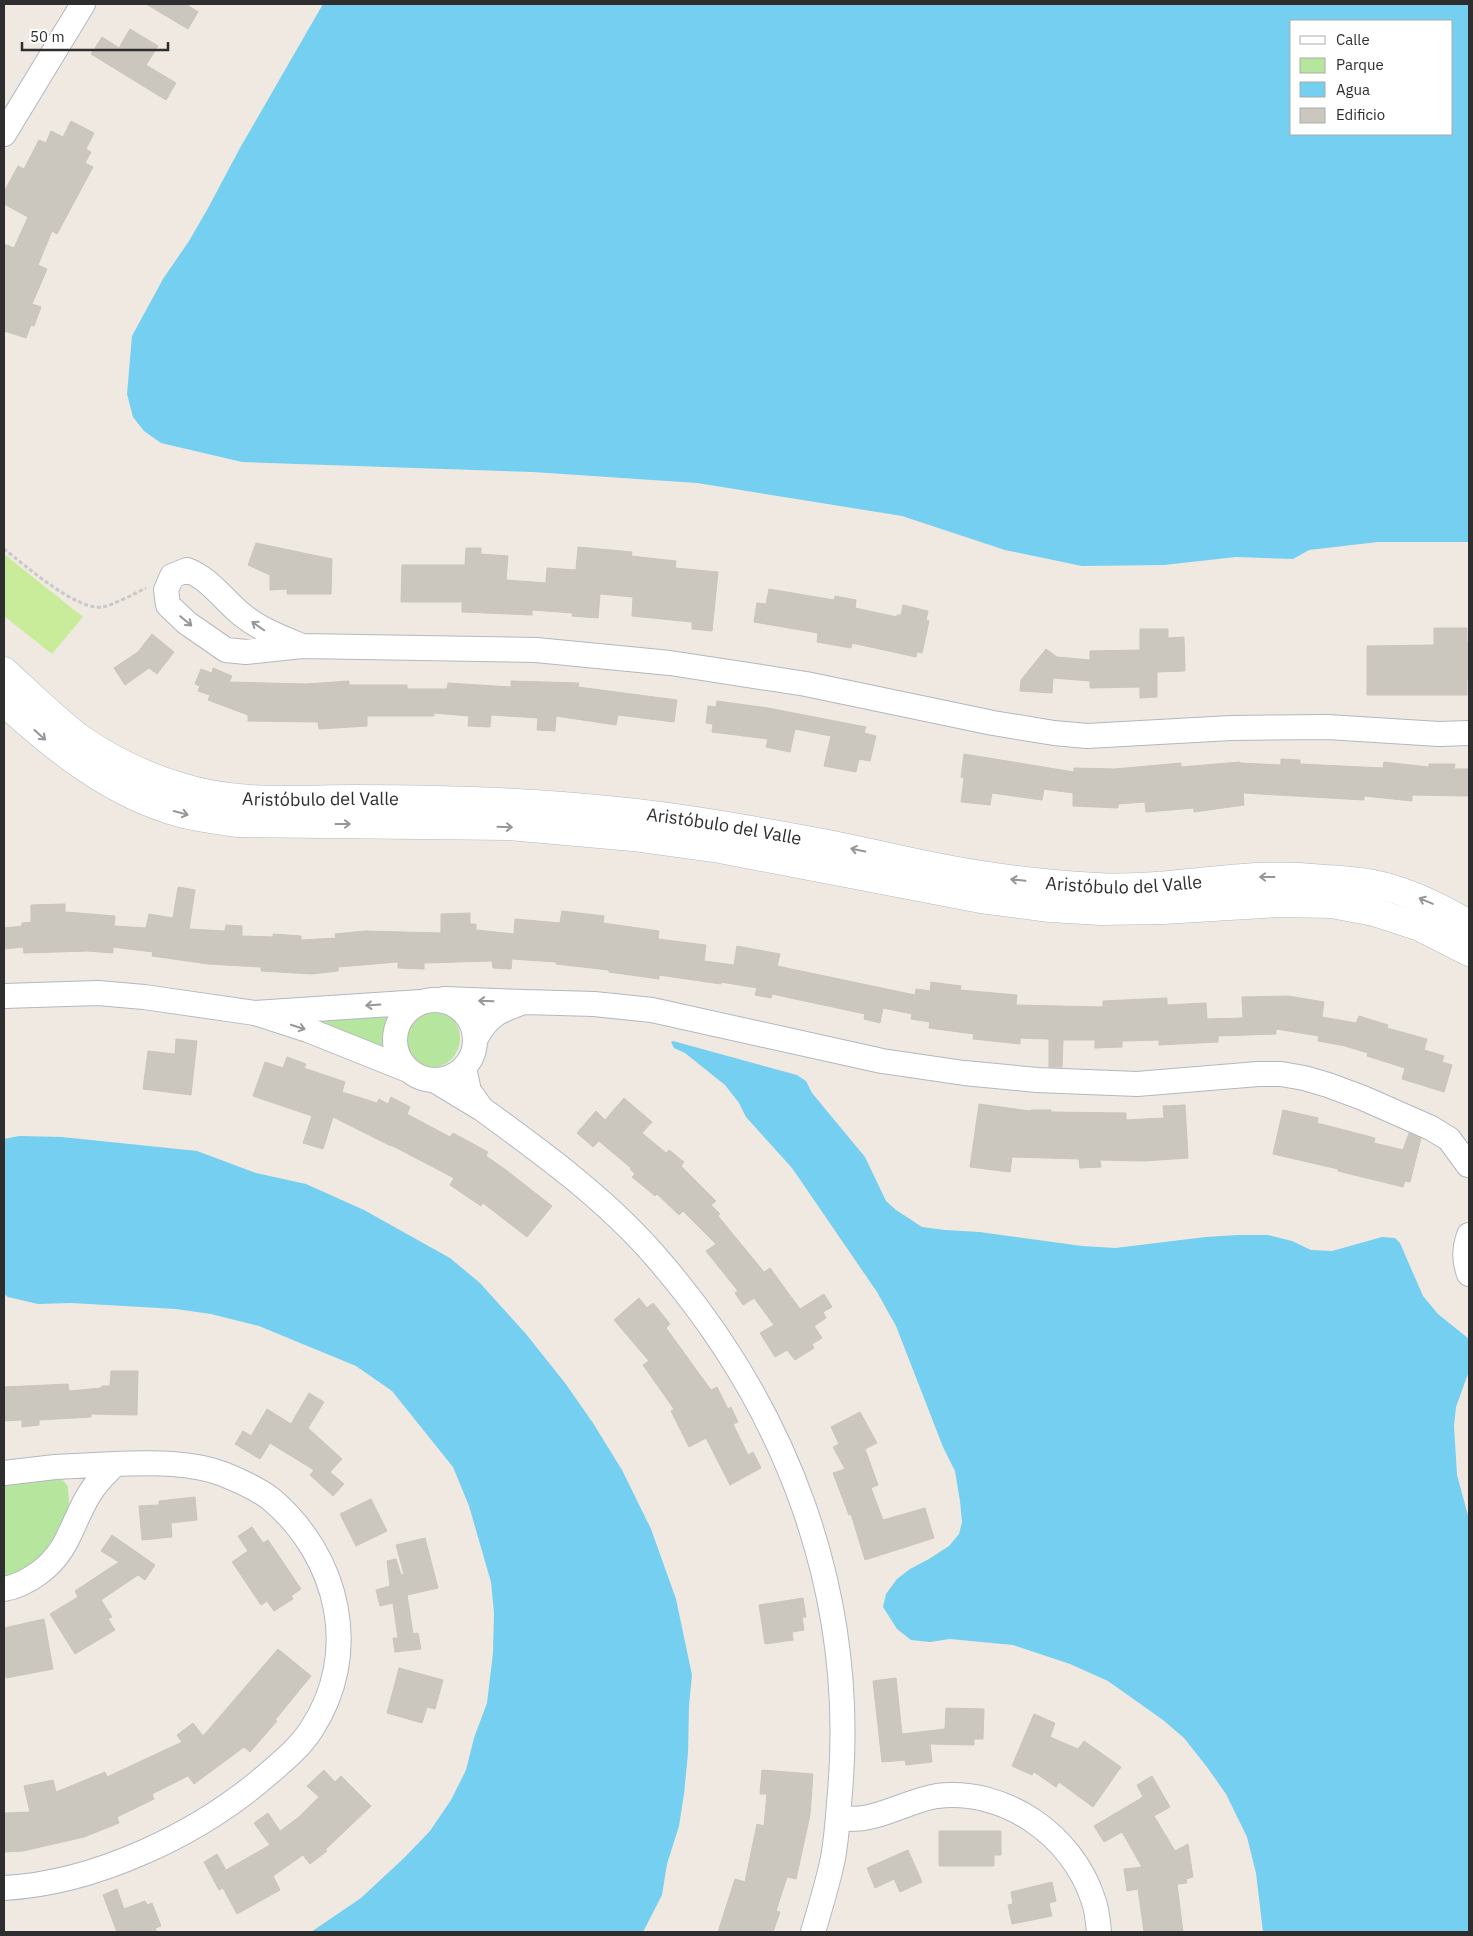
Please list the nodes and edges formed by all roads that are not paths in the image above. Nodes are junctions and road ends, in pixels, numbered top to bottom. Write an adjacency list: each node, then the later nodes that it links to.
1 (83, 4): 2 (street)
2 (4, 134)
3 (302, 646): 3 (street, one-way to 3); 6 (street)
4 (4, 671): 7 (street, Aristóbulo del Valle, one-way to 4)
5 (4, 702): 8 (street, Aristóbulo del Valle, one-way to 8)
6 (1469, 733)
7 (1469, 924)
8 (1469, 952)
9 (4, 996): 12 (street)
10 (430, 1000): 11 (street, one-way to 10); 12 (street, one-way to 12); 13 (street); 15 (street)
11 (524, 1002): 13 (street); 18 (street)
12 (255, 1013): 15 (street, one-way to 15)
13 (476, 1038): 14 (street)
14 (464, 1068): 16 (street); 17 (street)
15 (408, 1070): 16 (street)
16 (434, 1080): 17 (street)
17 (482, 1110): 24 (street)
18 (1469, 1166)
19 (1469, 1235): 20 (street)
20 (1469, 1274)
21 (115, 1464): 22 (street); 23 (street); 25 (street)
22 (4, 1473)
23 (4, 1589)
24 (838, 1819): 26 (street); 27 (street)
25 (4, 1888)
26 (813, 1932)
27 (1099, 1932)

